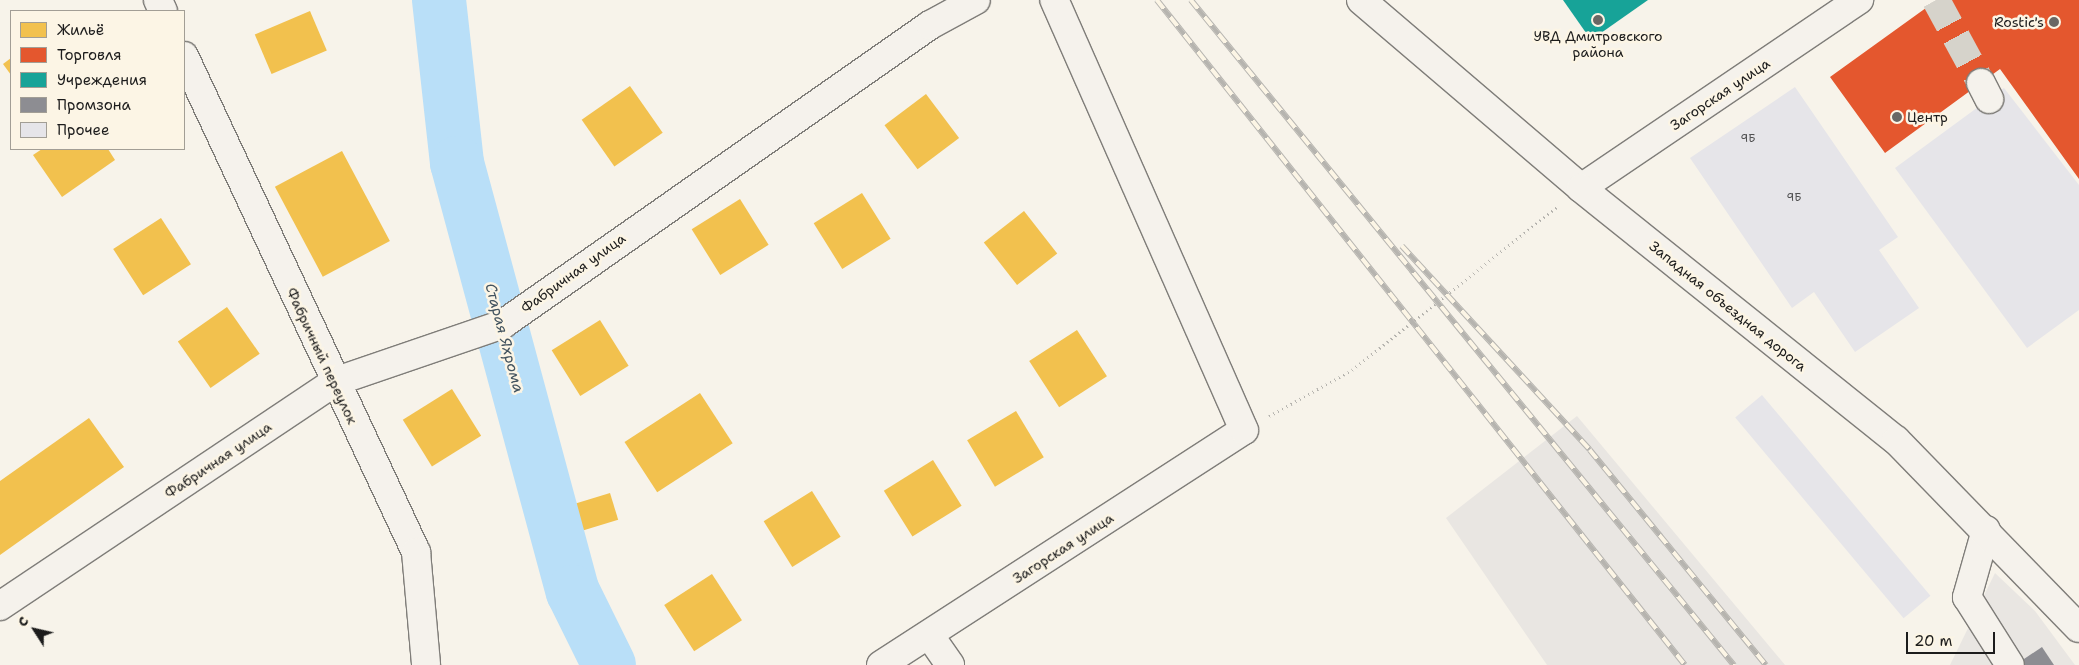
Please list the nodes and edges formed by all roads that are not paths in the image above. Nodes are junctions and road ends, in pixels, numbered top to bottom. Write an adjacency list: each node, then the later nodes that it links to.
1 (976, 0): 7 (street, Фабричная улица)
2 (1054, 0): 11 (street, Загорская улица)
3 (1361, 0): 6 (street, Западная объездная дорога)
4 (1859, 0): 6 (street, Загорская улица)
5 (185, 58): 7 (street, Фабричный переулок)
6 (1581, 188): 8 (street, Западная объездная дорога)
7 (334, 382): 9 (street, Фабричная улица); 12 (street, Фабричный переулок)
8 (1986, 530): 10 (street, Западная объездная дорога); 15 (street)
9 (0, 606)
10 (2079, 628)
11 (930, 636): 13 (street, Загорская улица); 14 (street)
12 (426, 665)
13 (881, 665)
14 (950, 665)
15 (2010, 665)

